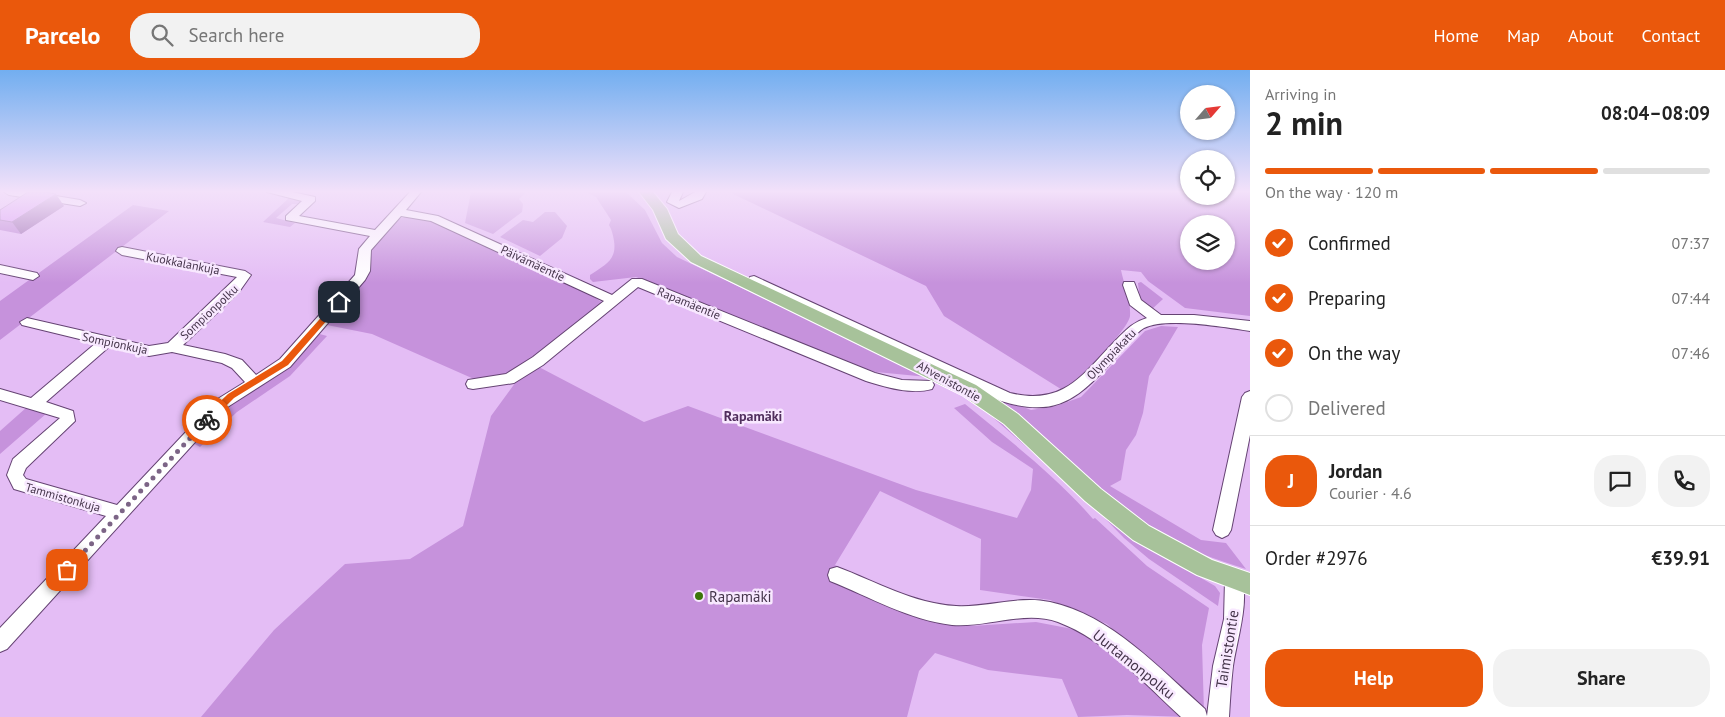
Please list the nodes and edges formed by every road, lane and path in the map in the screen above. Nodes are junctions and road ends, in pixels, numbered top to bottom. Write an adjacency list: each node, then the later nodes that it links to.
1 (313, 222): 5 (street)
2 (389, 222): 5 (street)
3 (443, 222): 12 (street, Päivämäentie)
4 (665, 222): 27 (main road, Ahvenistontie)
5 (378, 234): 18 (street)
6 (122, 250): 8 (street, Kuokkalankuja)
7 (0, 269): 9 (street)
8 (245, 275): 17 (street, Sompionpolku)
9 (33, 276)
10 (754, 280): 13 (street, Olympiakatu)
11 (1129, 285): 13 (street)
12 (612, 300): 19 (street, Rapamäentie); 20 (street, Rapamäentie)
13 (1158, 320): 15 (street, Olympiakatu)
14 (27, 322): 16 (street, Sompionkuja)
15 (1250, 326)
16 (106, 342): 17 (street, Sompionkuja); 23 (street)
17 (172, 347): 18 (street, Sompionkuja)
18 (254, 382): 24 (street)
19 (473, 384)
20 (927, 385)
21 (0, 394): 23 (street, Tammistonkuja)
22 (1250, 397): 25 (street)
23 (35, 403): 24 (street, Tammistonkuja)
24 (120, 513): 28 (street)
25 (1222, 530)
26 (837, 575): 29 (street, Uurtamonpolku)
27 (1242, 582): 30 (street, Taimistontie)
28 (0, 642)
29 (1197, 717)
30 (1218, 717)

